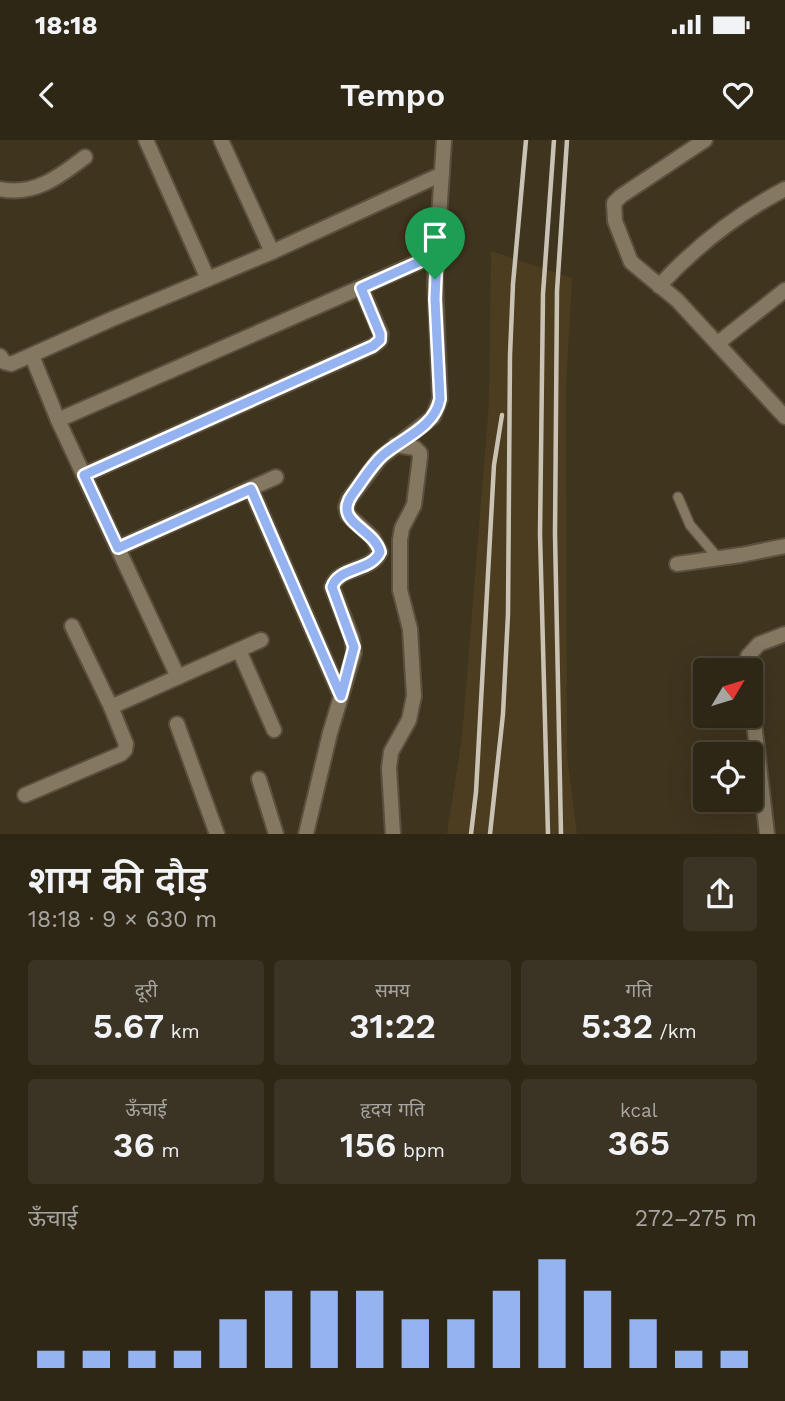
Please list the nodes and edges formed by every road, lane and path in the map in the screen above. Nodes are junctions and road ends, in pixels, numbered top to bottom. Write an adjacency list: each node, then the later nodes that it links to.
1 (146, 140): 11 (street)
2 (221, 140): 9 (street)
3 (444, 140): 6 (street)
4 (705, 140): 12 (street)
5 (85, 157): 7 (street)
6 (442, 174): 9 (street); 10 (street)
7 (0, 189)
8 (785, 189): 12 (street)
9 (272, 252): 11 (street)
10 (437, 254): 13 (street); 20 (street)
11 (208, 279): 17 (street)
12 (659, 286): 15 (street)
13 (361, 288): 19 (street); 21 (street)
14 (785, 290): 15 (street)
15 (718, 343): 18 (street)
16 (0, 356): 17 (street)
17 (32, 356): 19 (street)
18 (784, 413)
19 (58, 420): 21 (street)
20 (395, 445): 35 (street); 45 (street)
21 (84, 475): 26 (street)
22 (276, 477): 23 (street)
23 (251, 489): 26 (street); 35 (street)
24 (678, 497): 27 (lane)
25 (785, 546): 27 (street)
26 (118, 548): 34 (street)
27 (718, 558): 28 (street)
28 (677, 564)
29 (72, 626): 36 (street)
30 (785, 634): 33 (street)
31 (261, 640): 32 (street)
32 (239, 650): 34 (street); 39 (street)
33 (748, 658)
34 (178, 677): 36 (street)
35 (341, 696): 44 (street)
36 (111, 707): 41 (street)
37 (177, 724): 42 (street)
38 (755, 728): 46 (street)
39 (274, 730)
40 (259, 779): 43 (street)
41 (25, 795)
42 (216, 834)
43 (276, 834)
44 (306, 834)
45 (393, 834)
46 (767, 834)

